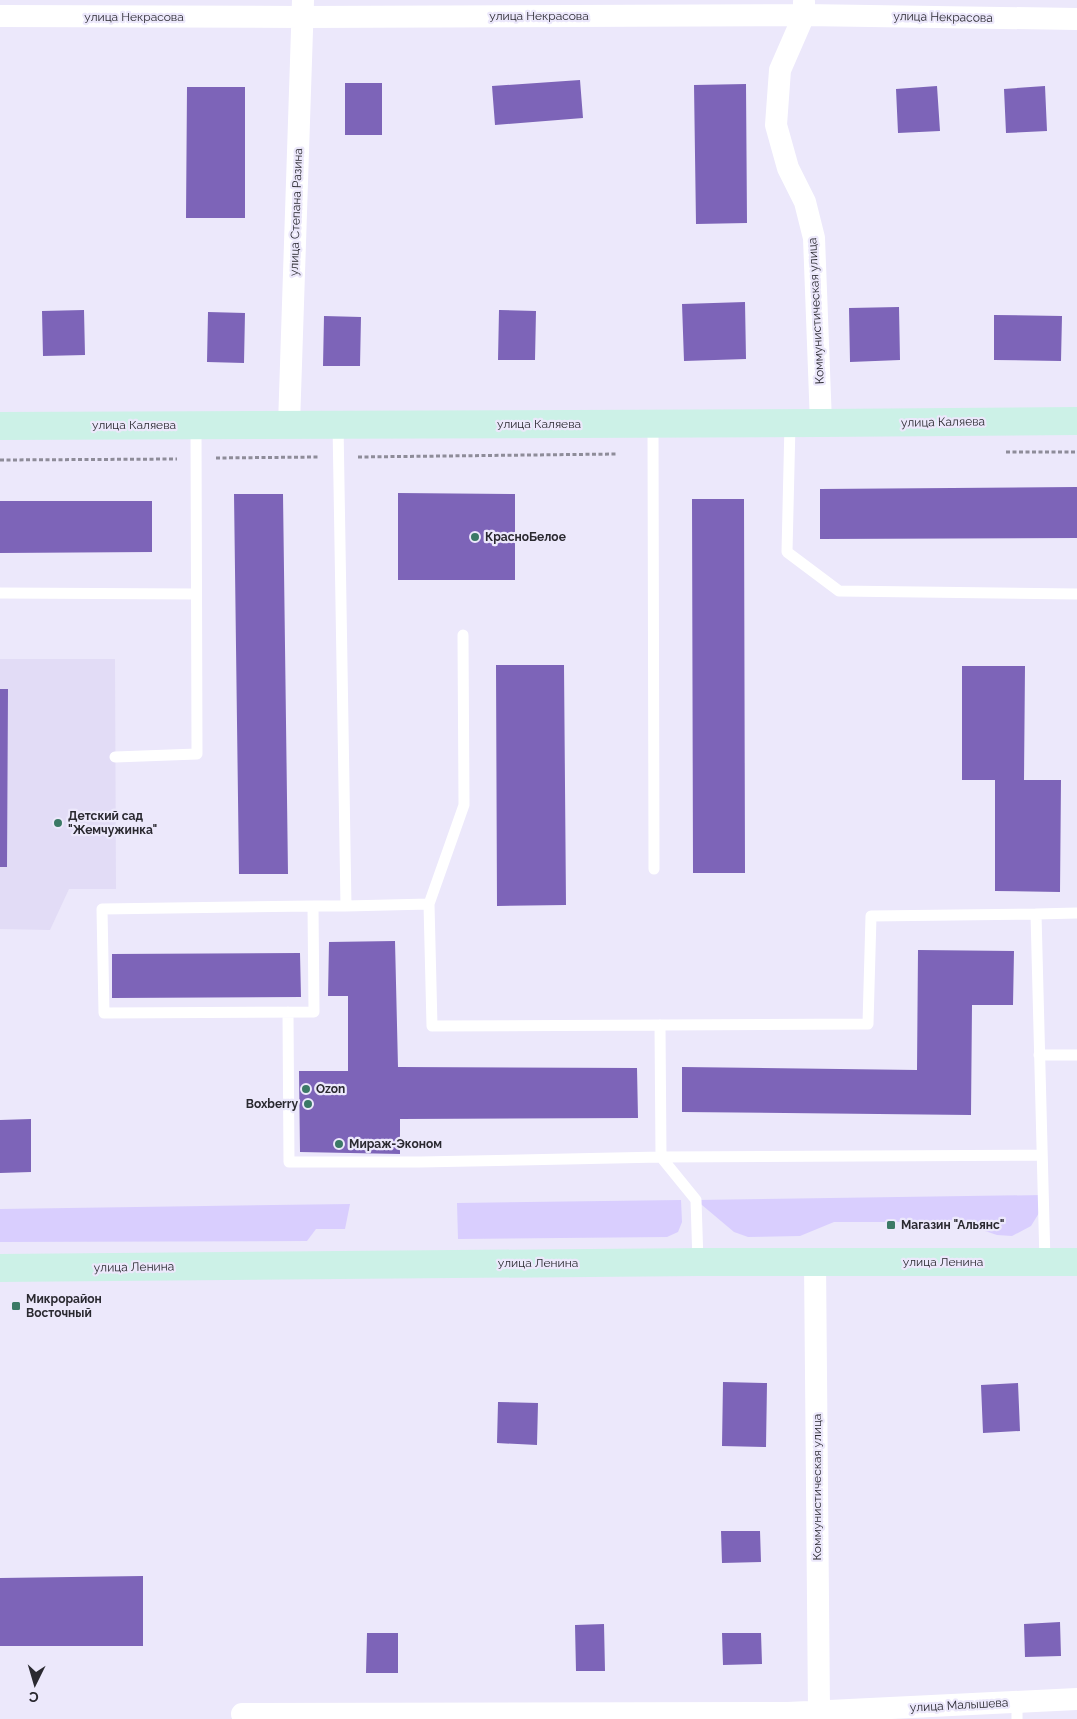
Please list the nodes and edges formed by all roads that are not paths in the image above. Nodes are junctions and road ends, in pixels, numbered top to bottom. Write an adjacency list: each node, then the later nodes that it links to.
1 (804, 8): 2 (street, улица Некрасова); 4 (street, улица Некрасова); 9 (street, Коммунистическая улица)
2 (303, 9): 3 (street, улица Некрасова); 11 (street, улица Степана Разина)
3 (0, 16)
4 (1077, 19)
5 (1077, 421): 9 (street, улица Каляева)
6 (338, 424): 7 (street, улица Каляева); 11 (street, улица Каляева); 21 (lane)
7 (653, 424): 8 (street, улица Каляева); 18 (lane)
8 (790, 424): 9 (street, улица Каляева); 15 (lane)
9 (821, 424)
10 (196, 425): 11 (street, улица Каляева); 12 (street, улица Каляева); 14 (lane)
11 (289, 425)
12 (0, 426)
13 (0, 593): 14 (lane)
14 (196, 594): 17 (lane)
15 (1077, 594)
16 (463, 635): 19 (lane)
17 (115, 757)
18 (654, 868)
19 (429, 904): 21 (lane); 25 (lane)
20 (313, 906): 21 (lane); 24 (lane); 24 (lane)
21 (346, 906)
22 (1077, 913): 23 (lane)
23 (1036, 914): 25 (lane); 26 (lane)
24 (288, 1012): 29 (lane)
25 (660, 1025): 29 (lane)
26 (1039, 1055): 27 (lane); 28 (lane)
27 (1077, 1055)
28 (1042, 1155): 29 (lane); 32 (lane)
29 (661, 1157): 30 (lane)
30 (698, 1262): 31 (street, улица Ленина); 34 (street, улица Ленина)
31 (815, 1262): 32 (street, улица Ленина); 37 (street, Коммунистическая улица)
32 (1045, 1262): 33 (street, улица Ленина)
33 (1077, 1262)
34 (0, 1268)
35 (1077, 1699): 36 (street, улица Малышева)
36 (1017, 1711): 37 (street, улица Малышева)
37 (819, 1712): 38 (street, улица Малышева)
38 (242, 1714)

